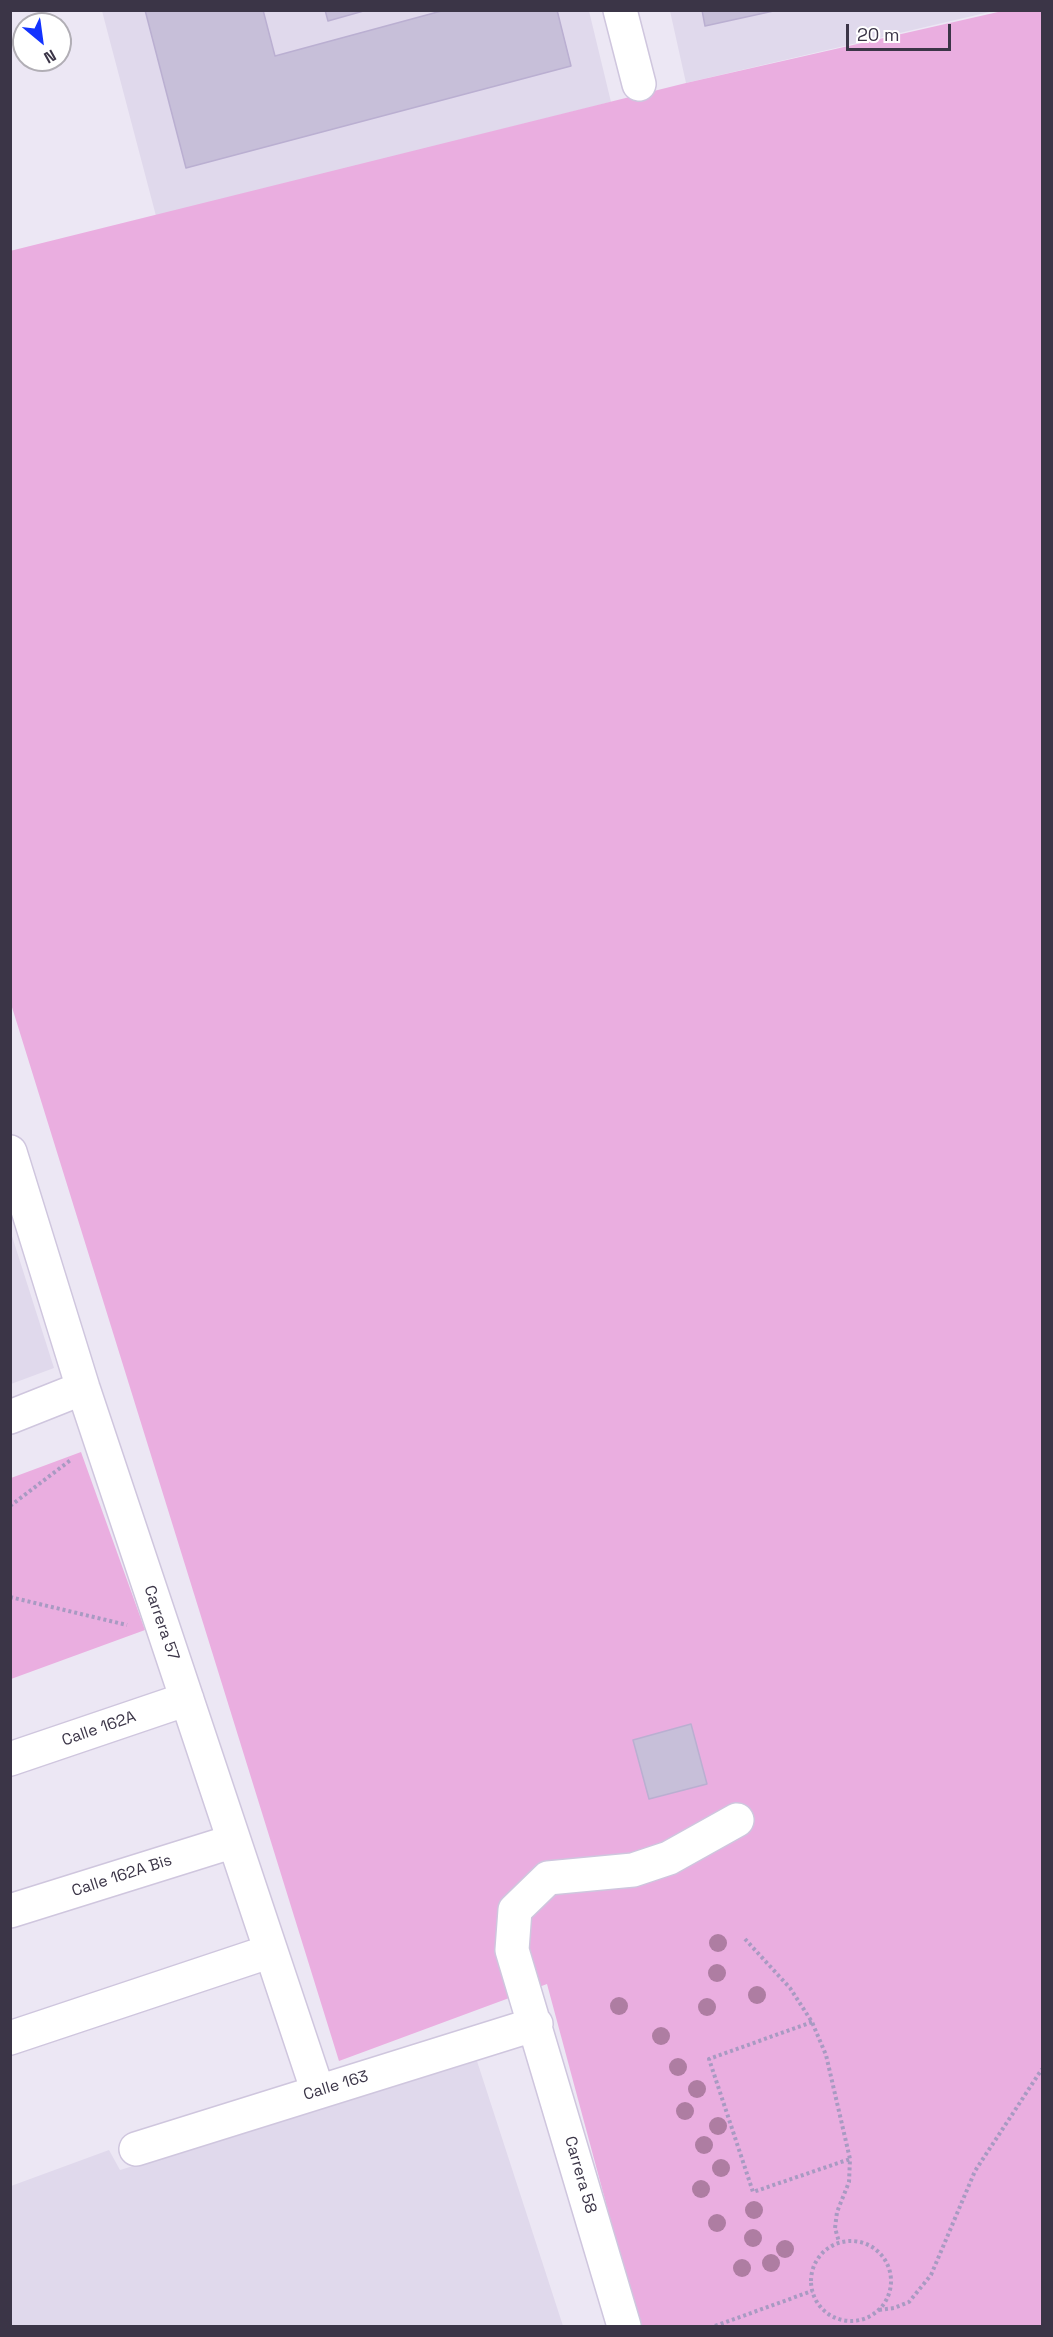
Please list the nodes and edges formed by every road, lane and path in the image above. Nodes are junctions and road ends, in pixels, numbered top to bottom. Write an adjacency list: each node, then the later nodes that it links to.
1 (620, 10): 2 (street)
2 (639, 84)
3 (10, 1152): 4 (street, Carrera 57)
4 (83, 1388): 5 (street); 9 (street, Carrera 57)
5 (10, 1417)
6 (81, 1452): 7 (path)
7 (10, 1506)
8 (10, 1597): 9 (path)
9 (161, 1623): 10 (street, Carrera 57)
10 (187, 1699): 11 (street, Calle 162A); 13 (street, Carrera 57)
11 (10, 1759)
12 (737, 1820): 18 (street, Carrera 58)
13 (234, 1841): 14 (street, Calle 162A Bis); 16 (street, Carrera 57)
14 (10, 1911)
15 (745, 1939): 17 (path)
16 (271, 1951): 19 (street); 21 (street, Carrera 57)
17 (812, 2022): 23 (path); 23 (path)
18 (536, 2024): 21 (street, Calle 163); 28 (street, Carrera 58)
19 (10, 2038)
20 (1042, 2069): 26 (path)
21 (318, 2092): 22 (street, Calle 163)
22 (136, 2149)
23 (850, 2158): 24 (path)
24 (839, 2242): 25 (path); 26 (path)
25 (812, 2291): 27 (path); 29 (path)
26 (879, 2310): 27 (path)
27 (848, 2324)
28 (624, 2326)
29 (715, 2326)

